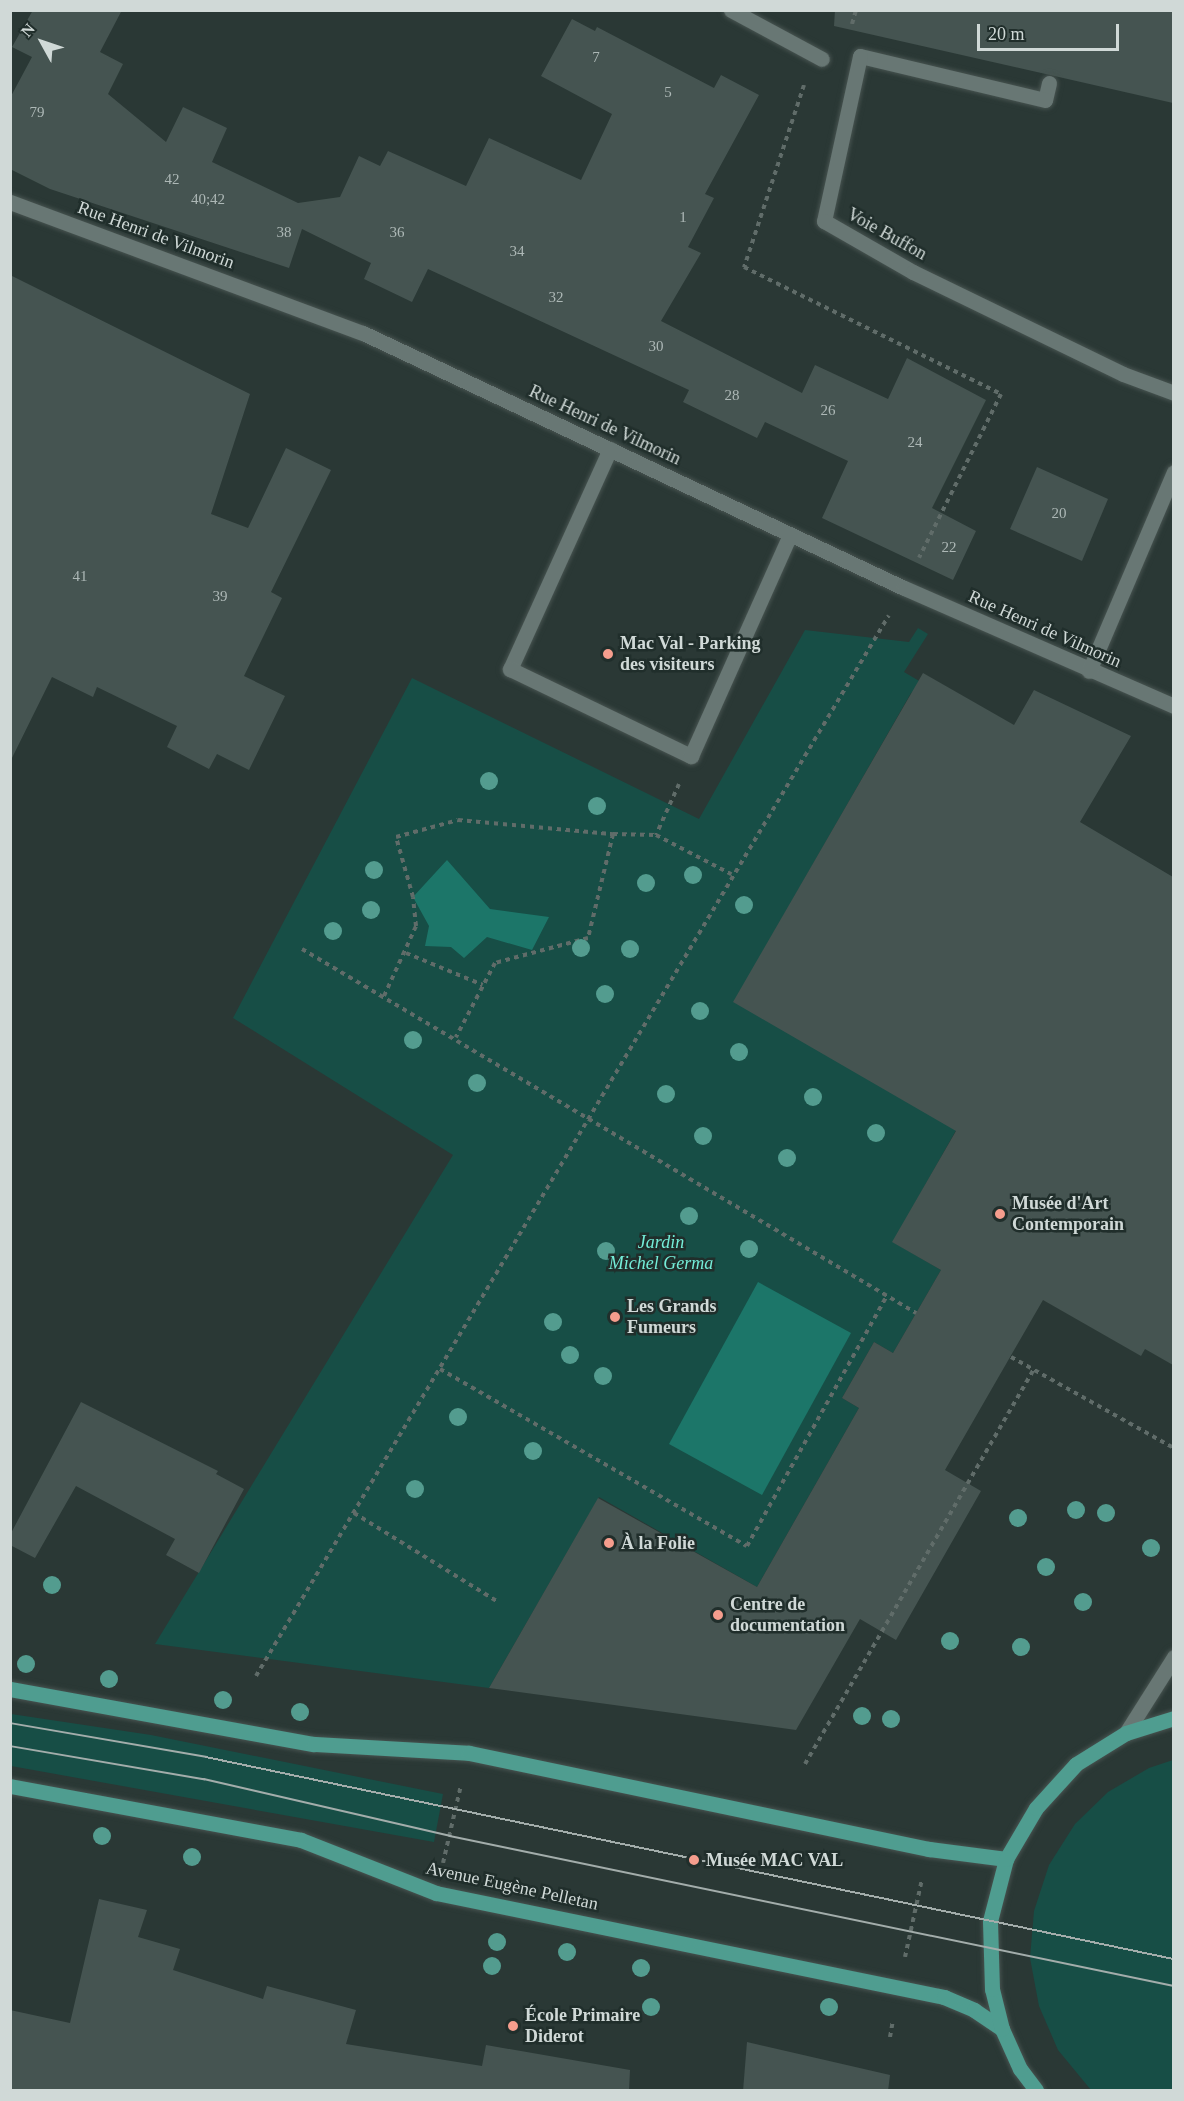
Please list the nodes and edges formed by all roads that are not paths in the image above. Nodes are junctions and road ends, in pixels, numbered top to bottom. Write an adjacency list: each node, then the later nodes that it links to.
1 (731, 10): 2 (street)
2 (818, 57)
3 (1049, 84): 5 (street, Voie Buffon)
4 (10, 202): 6 (street, Rue Henri de Vilmorin)
5 (1173, 393)
6 (610, 449): 8 (street, Rue Henri de Vilmorin); 8 (street)
7 (1173, 472): 9 (street)
8 (790, 535): 9 (street, Rue Henri de Vilmorin)
9 (1089, 671): 10 (street, Rue Henri de Vilmorin)
10 (1173, 706)
11 (1173, 1657): 14 (street)
12 (10, 1689): 16 (main road)
13 (1173, 1718): 14 (main road)
14 (1126, 1733): 16 (main road)
15 (10, 1786): 17 (main road, Avenue Eugène Pelletan)
16 (1006, 1859): 17 (main road)
17 (1002, 2029): 18 (main road)
18 (1036, 2091)

